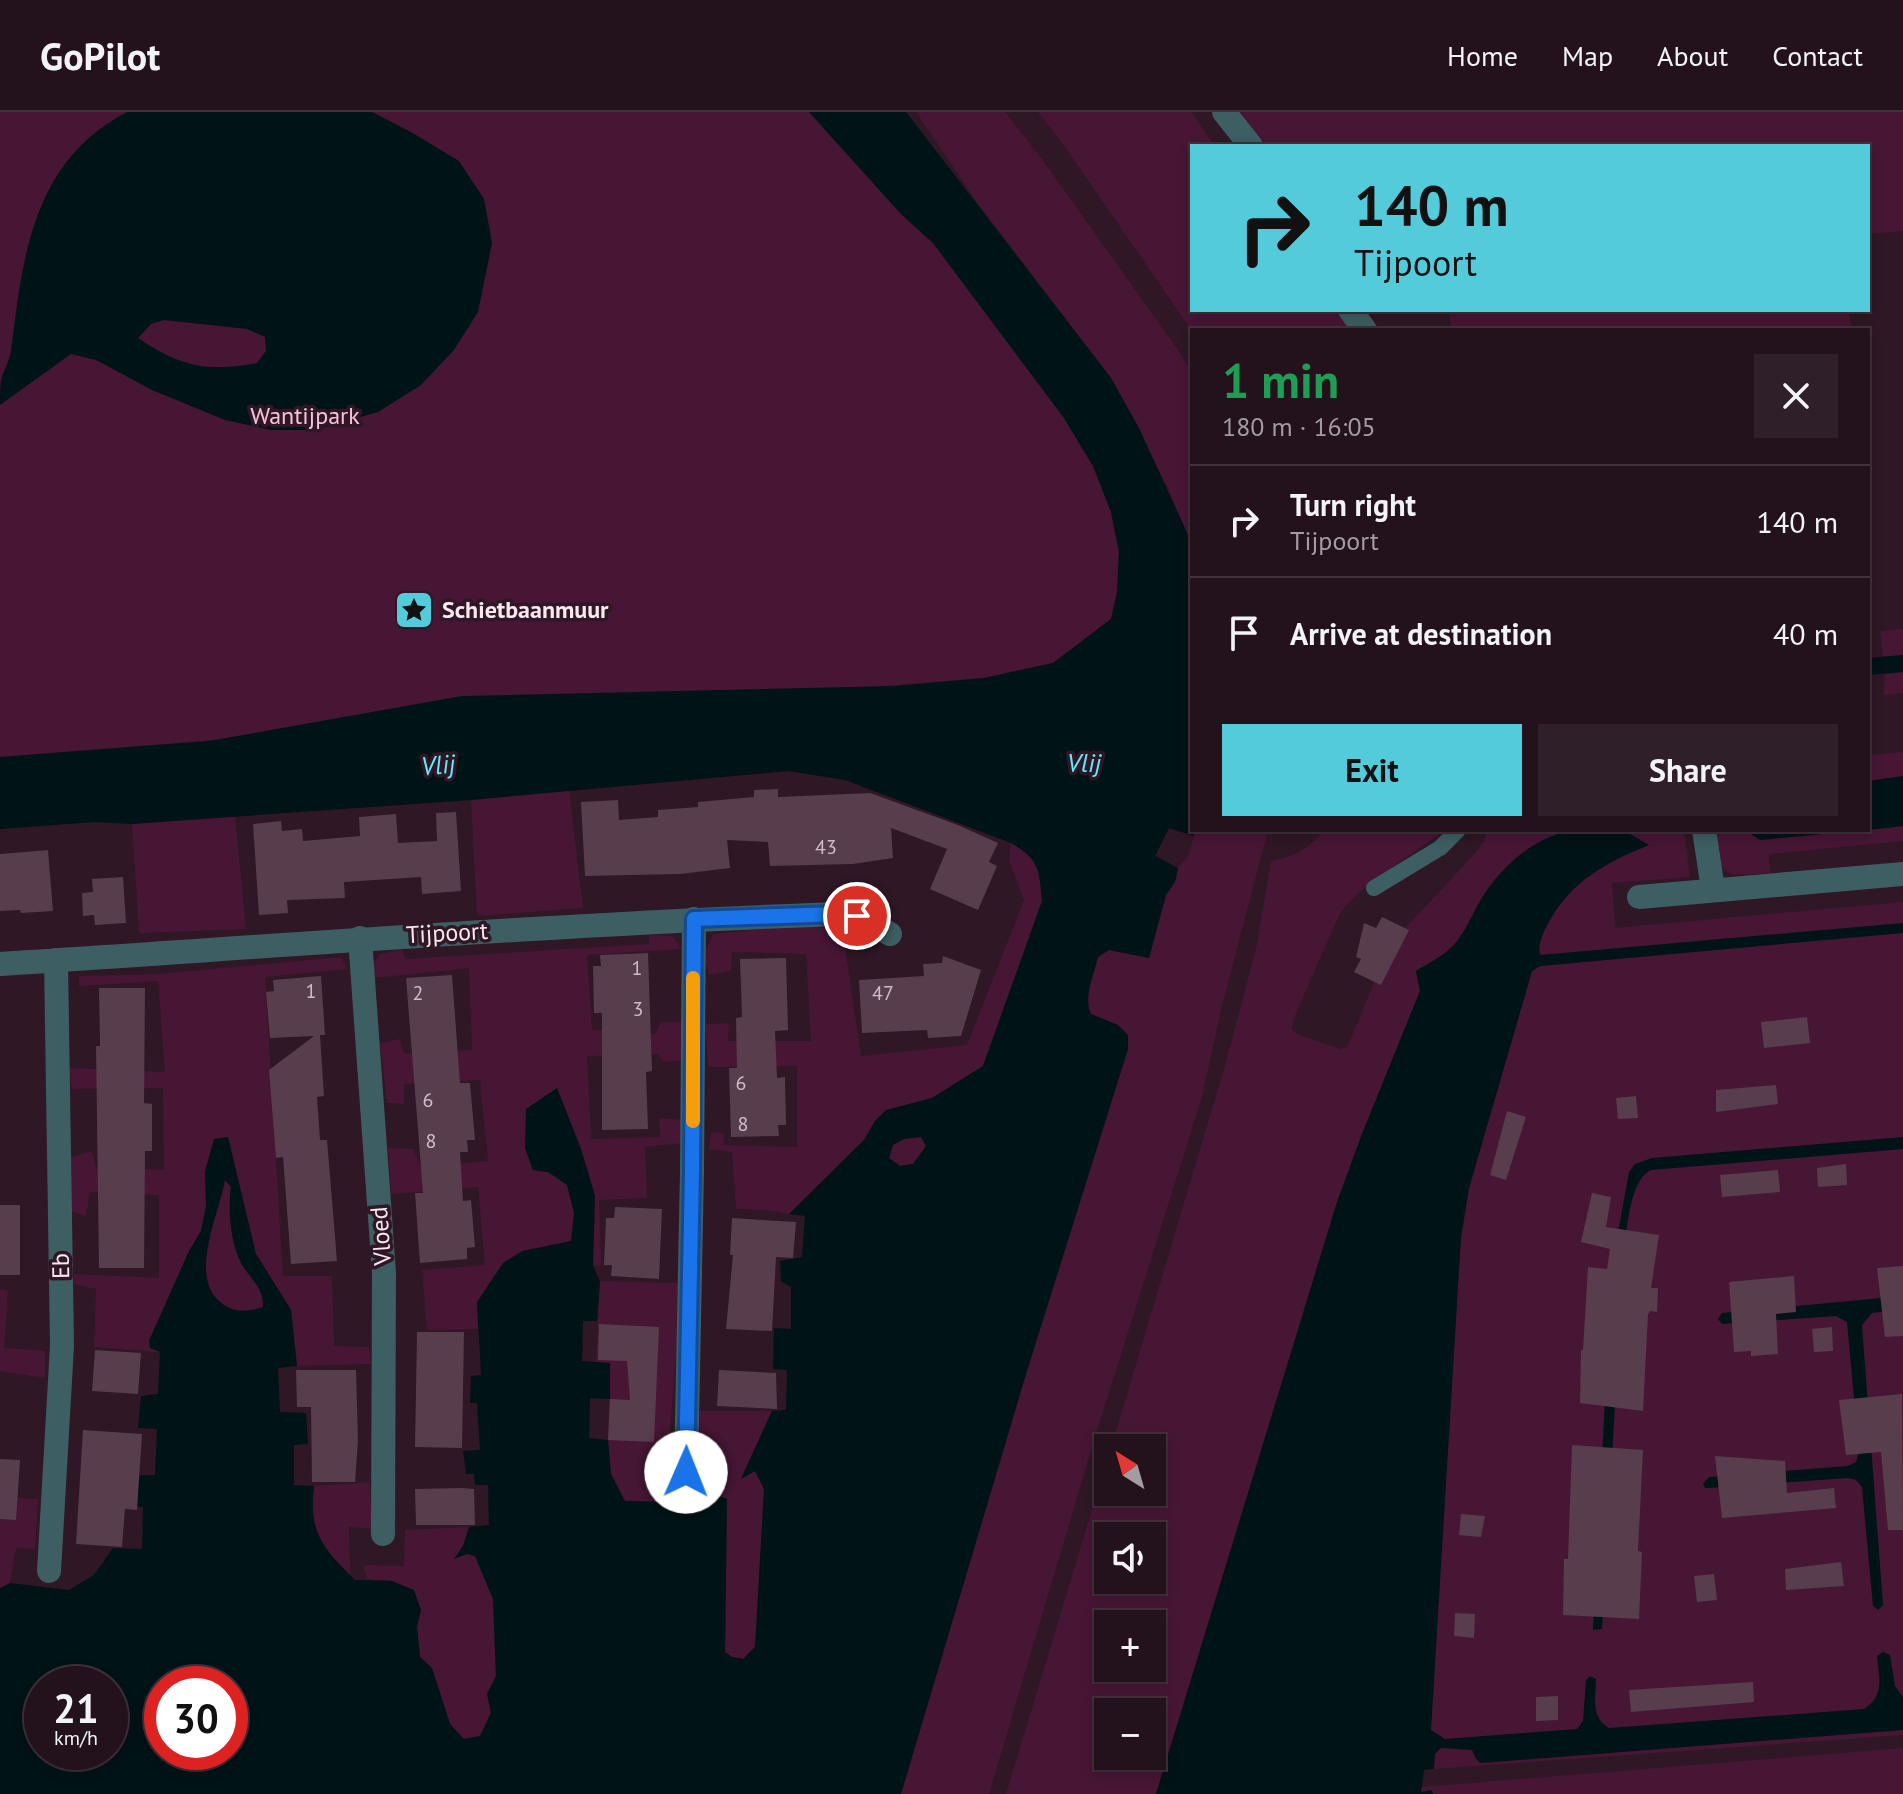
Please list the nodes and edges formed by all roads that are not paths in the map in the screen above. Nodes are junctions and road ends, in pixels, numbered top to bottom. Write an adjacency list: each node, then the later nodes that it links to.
1 (1224, 112): 2 (street)
2 (1249, 144)
3 (1456, 832): 6 (lane)
4 (1704, 832): 7 (street)
5 (1903, 874): 7 (street)
6 (1374, 888)
7 (1713, 889): 8 (street)
8 (1639, 897)
9 (694, 919): 10 (street, Tijpoort); 11 (street, Tijpoort); 14 (street)
10 (890, 934)
11 (360, 938): 12 (street, Tijpoort); 15 (street, Vloed)
12 (56, 960): 13 (street, Tijpoort); 16 (street, Eb)
13 (0, 964)
14 (686, 1472)
15 (383, 1534)
16 (49, 1571)

